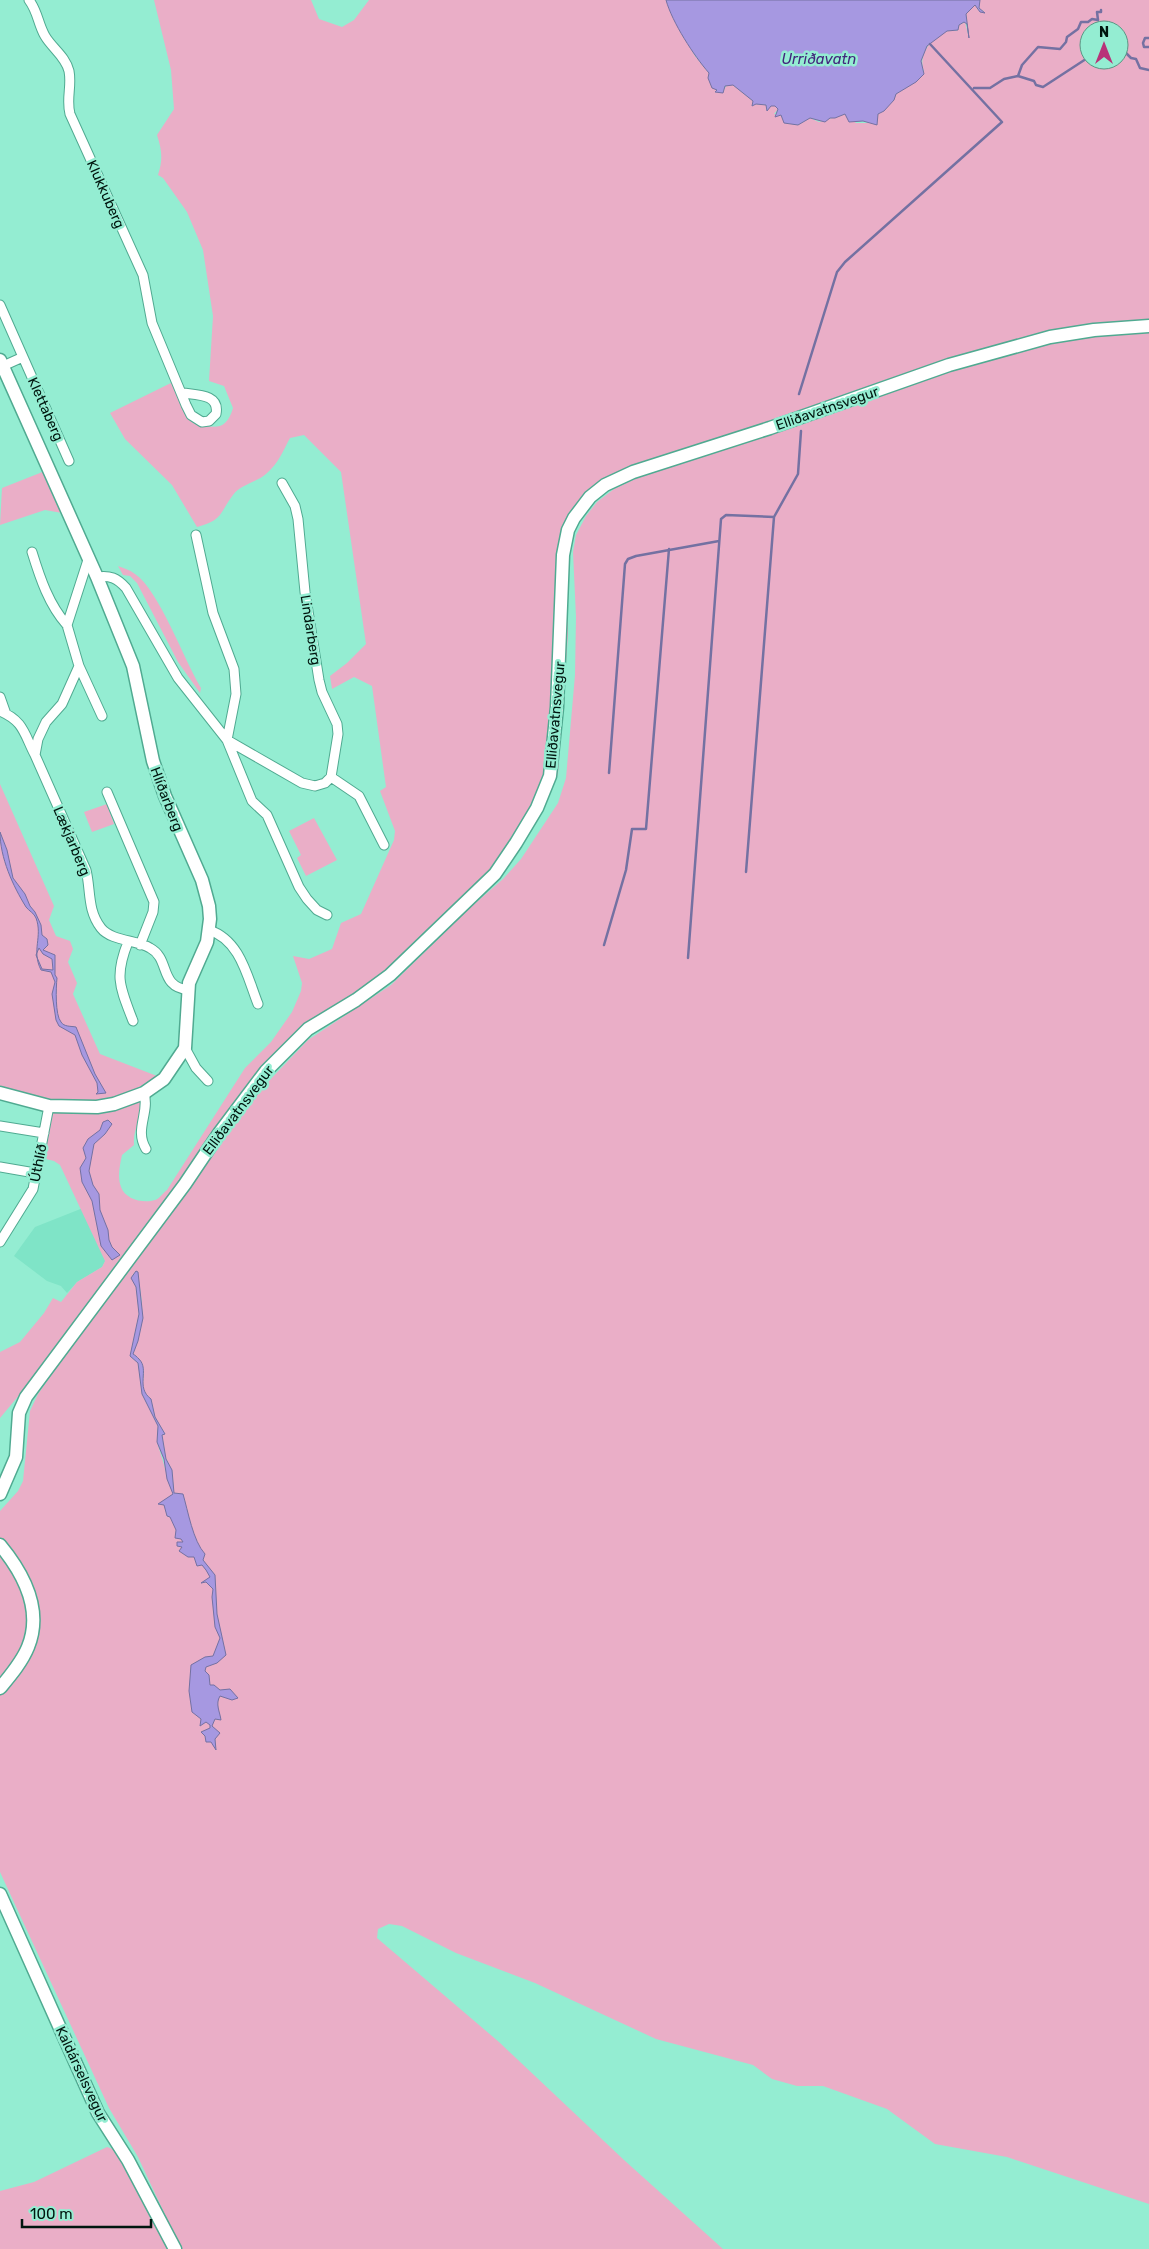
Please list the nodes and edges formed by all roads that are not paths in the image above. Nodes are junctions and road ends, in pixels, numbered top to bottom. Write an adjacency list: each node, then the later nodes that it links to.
1 (29, 0): 6 (street, Klukkuberg)
2 (0, 305): 4 (street, Klettaberg)
3 (1149, 326): 41 (main road, Elliðavatnsvegur)
4 (23, 357): 5 (street); 7 (street, Klettaberg)
5 (1, 361): 11 (main road, Hlíðarberg)
6 (182, 393)
7 (69, 461)
8 (282, 482): 20 (street, Lindarberg)
9 (196, 534): 18 (street)
10 (32, 552): 13 (street)
11 (88, 560): 12 (main road, Hlíðarberg); 13 (street)
12 (97, 578): 18 (street); 24 (main road, Hlíðarberg)
13 (67, 626): 14 (street)
14 (79, 666): 17 (street); 19 (street)
15 (0, 697): 16 (street, Lækjarberg)
16 (3, 713): 19 (street, Lækjarberg)
17 (102, 716)
18 (227, 740): 20 (street); 23 (street)
19 (35, 755): 25 (street, Lækjarberg)
20 (331, 777): 22 (street)
21 (107, 792): 26 (street)
22 (384, 845)
23 (327, 916)
24 (209, 930): 27 (main road, Hlíðarberg); 28 (street)
25 (128, 942): 26 (street, Lækjarberg); 29 (street)
26 (140, 945): 27 (street, Lækjarberg)
27 (189, 990): 30 (main road, Hlíðarberg)
28 (258, 1004)
29 (133, 1021)
30 (185, 1048): 31 (street); 33 (main road)
31 (208, 1081)
32 (0, 1093): 34 (main road)
33 (144, 1093): 34 (main road); 37 (street)
34 (49, 1106): 36 (street, Úthlíð)
35 (0, 1126): 36 (street)
36 (44, 1133): 39 (street, Úthlíð)
37 (146, 1149)
38 (0, 1166): 39 (street)
39 (35, 1173): 40 (street, Úthlíð)
40 (0, 1242)
41 (4, 1479): 42 (main road, Elliðavatnsvegur)
42 (0, 1494)
43 (0, 1546): 45 (main road)
44 (0, 1560): 45 (main road)
45 (19, 1573): 46 (main road)
46 (0, 1688)
47 (0, 1894): 48 (main road, Kaldárselsvegur)
48 (175, 2249)

